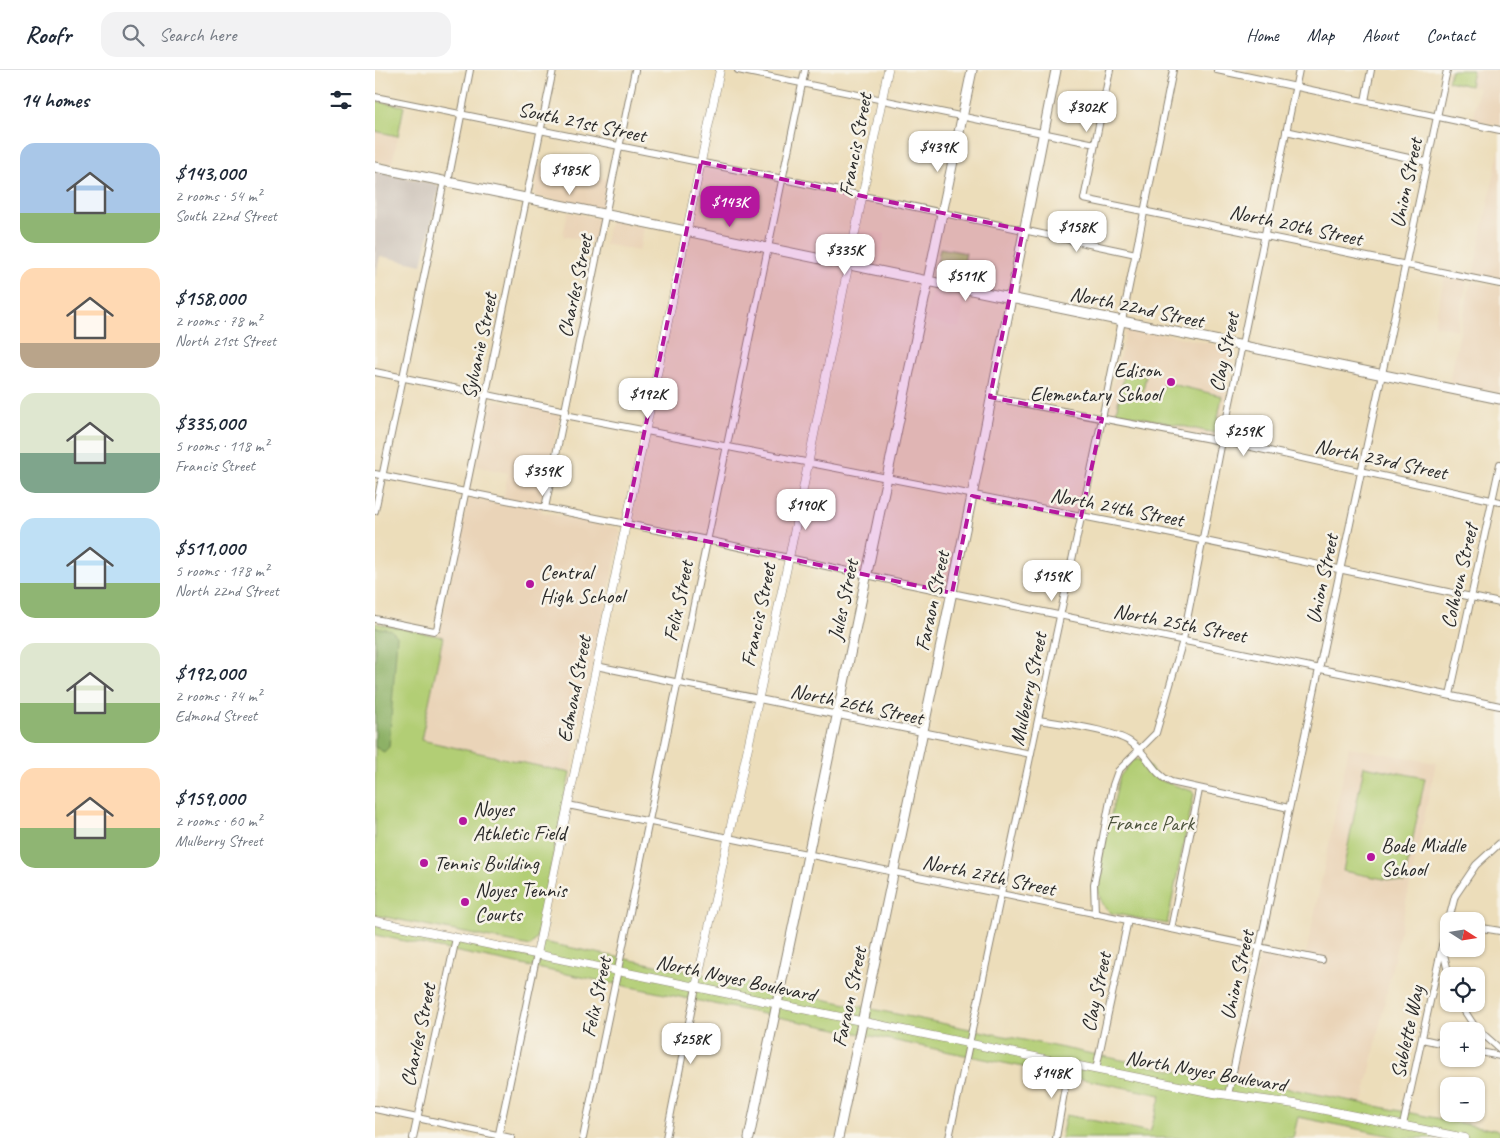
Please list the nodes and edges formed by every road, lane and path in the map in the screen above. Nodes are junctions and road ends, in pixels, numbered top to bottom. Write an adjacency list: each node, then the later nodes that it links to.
1 (470, 70): 21 (street)
2 (553, 70): 24 (street, Sylvanie Street)
3 (635, 70): 29 (street, Charles Street)
4 (720, 70): 30 (street, Edmond Street)
5 (738, 70): 16 (street)
6 (805, 70): 16 (street, Felix Street)
7 (888, 70): 19 (street, Francis Street)
8 (973, 70): 22 (main road, Jules Street)
9 (1056, 70): 27 (main road, Faraon Street)
10 (1110, 70): 28 (street)
11 (1173, 70): 37 (street, Mulberry Street)
12 (1217, 70): 17 (street)
13 (1299, 70): 17 (street, Clay Street)
14 (1371, 70): 20 (street)
15 (1447, 70): 23 (street, Union Street)
16 (802, 83): 19 (street); 33 (street, Felix Street)
17 (1295, 86): 20 (street); 26 (street, Clay Street)
18 (375, 97): 21 (street, South 21st Street)
19 (882, 99): 22 (street); 35 (street, Francis Street)
20 (1365, 101): 23 (street)
21 (461, 114): 24 (street, South 21st Street); 34 (street)
22 (963, 115): 27 (street); 38 (main road, Jules Street)
23 (1437, 116): 25 (street); 31 (street, Union Street)
24 (541, 130): 29 (street, South 21st Street); 36 (street, Sylvanie Street)
25 (1500, 130)
26 (1286, 131): 31 (street); 42 (street, Clay Street)
27 (1043, 132): 28 (street); 40 (main road, Faraon Street)
28 (1095, 144): 37 (street, North 20th Street)
29 (620, 147): 30 (street, South 21st Street); 39 (street, Charles Street)
30 (701, 162): 33 (street, South 21st Street); 41 (street, Edmond Street)
31 (1427, 162): 45 (street, Union Street)
32 (375, 167): 34 (main road, North 22nd Street)
33 (783, 178): 35 (street, South 21st Street); 43 (street, Felix Street)
34 (446, 182): 36 (main road, North 22nd Street); 54 (street)
35 (863, 196): 38 (street, South 21st Street); 46 (street, Francis Street)
36 (527, 198): 39 (main road, North 22nd Street); 55 (street, Sylvanie Street)
37 (1145, 211): 42 (street, North 20th Street); 44 (street, Mulberry Street)
38 (941, 213): 40 (street, South 21st Street); 47 (main road, Jules Street)
39 (606, 215): 41 (main road, North 22nd Street); 58 (street, Charles Street)
40 (1023, 230): 44 (street, South 21st Street); 49 (main road, Faraon Street)
41 (687, 232): 43 (main road, North 22nd Street); 60 (street, Edmond Street)
42 (1264, 235): 45 (street, North 20th Street); 51 (street, Clay Street)
43 (768, 248): 46 (main road, North 22nd Street); 62 (street, Felix Street)
44 (1136, 254): 50 (street, Mulberry Street)
45 (1406, 264): 48 (street, North 20th Street); 53 (street, Union Street)
46 (849, 265): 47 (main road, North 22nd Street); 63 (street, Francis Street)
47 (927, 282): 49 (main road, North 22nd Street); 67 (main road, Jules Street)
48 (1500, 284)
49 (1009, 298): 50 (main road, North 22nd Street); 56 (main road, Faraon Street)
50 (1123, 321): 51 (main road, North 22nd Street); 59 (street, Mulberry Street)
51 (1241, 346): 53 (main road, North 22nd Street); 61 (street, Clay Street)
52 (375, 372): 54 (street, North 24th Street)
53 (1383, 374): 57 (main road, North 22nd Street); 65 (street, Union Street)
54 (403, 377): 55 (street, North 24th Street); 66 (street)
55 (486, 395): 58 (street, North 24th Street); 68 (street, Sylvanie Street)
56 (990, 397): 59 (street, North 23rd Street); 69 (main road, Faraon Street)
57 (1500, 399)
58 (565, 413): 60 (street, North 24th Street); 71 (street, Charles Street)
59 (1103, 419): 61 (street, North 23rd Street); 73 (street, Mulberry Street)
60 (645, 430): 62 (street, North 24th Street); 74 (street, Edmond Street)
61 (1222, 441): 65 (street, North 23rd Street); 76 (street, Clay Street)
62 (728, 445): 63 (street, North 24th Street); 75 (street, Felix Street)
63 (809, 461): 67 (street, North 24th Street); 77 (street, Francis Street)
64 (1500, 464): 70 (street, Colhoun Street)
65 (1361, 471): 70 (street, North 23rd Street); 78 (street, Union Street)
66 (379, 475): 68 (street, North 25th Street); 72 (street)
67 (887, 478): 69 (street, North 24th Street); 79 (main road, Jules Street)
68 (466, 492): 71 (street, North 25th Street); 84 (street, Sylvanie Street)
69 (972, 496): 73 (street, North 24th Street); 80 (main road, Faraon Street)
70 (1497, 501): 81 (street, Colhoun Street)
71 (545, 508): 74 (street, North 25th Street)
72 (375, 510)
73 (1081, 516): 76 (street, North 24th Street); 83 (street, Mulberry Street)
74 (625, 524): 75 (street, North 25th Street); 86 (street, Edmond Street)
75 (707, 540): 77 (street, North 25th Street); 88 (street, Felix Street)
76 (1203, 541): 78 (street, North 24th Street); 85 (street, Clay Street)
77 (789, 558): 79 (street, North 25th Street); 90 (street, Francis Street)
78 (1340, 570): 81 (street, North 24th Street); 87 (street, Union Street)
79 (866, 575): 80 (street, North 25th Street); 92 (main road, Jules Street)
80 (952, 593): 83 (street, North 25th Street); 94 (main road, Faraon Street)
81 (1471, 597): 82 (street, North 24th Street); 89 (street, Colhoun Street)
82 (1500, 603)
83 (1060, 615): 85 (street, North 25th Street); 93 (street, Mulberry Street)
84 (375, 619)
85 (1183, 640): 87 (street, North 25th Street); 95 (street, Clay Street)
86 (596, 666): 88 (street, North 26th Street); 98 (street, Edmond Street)
87 (1319, 668): 89 (street, North 25th Street); 99 (street, Union Street)
88 (677, 683): 90 (street, North 26th Street); 100 (street, Felix Street)
89 (1450, 696): 91 (street, North 25th Street)
90 (757, 700): 92 (street, North 26th Street); 101 (street, Francis Street)
91 (1500, 706)
92 (836, 716): 94 (street, North 26th Street); 103 (main road, Jules Street)
93 (1039, 720): 95 (street); 96 (street, Mulberry Street)
94 (923, 734): 96 (street, North 26th Street); 104 (main road, Faraon Street)
95 (1140, 750): 97 (street); 107 (street)
96 (1031, 754): 105 (street, Mulberry Street)
97 (1199, 790): 99 (street); 111 (street)
98 (568, 805): 100 (street, North 27th Street); 115 (street, Edmond Street)
99 (1289, 808): 114 (street, Union Street)
100 (649, 821): 101 (street, North 27th Street); 118 (street, Felix Street)
101 (727, 837): 103 (street, North 27th Street); 119 (street, Francis Street)
102 (1500, 843): 106 (street, Sublette Way)
103 (807, 853): 104 (street, North 27th Street); 120 (main road, Jules Street)
104 (894, 870): 105 (street, North 27th Street); 122 (main road, Faraon Street)
105 (1001, 894): 107 (street, North 27th Street); 125 (street, Mulberry Street)
106 (1451, 912)
107 (1095, 914): 108 (street, North 27th Street)
108 (1128, 920): 111 (street, North 27th Street); 130 (street, Clay Street)
109 (375, 921): 113 (street, North Noyes Boulevard)
110 (1485, 928): 112 (street)
111 (1171, 929): 114 (street, North 27th Street)
112 (1500, 931)
113 (456, 938): 115 (street, North Noyes Boulevard); 133 (street, Charles Street)
114 (1260, 948): 117 (street, North 27th Street); 131 (street, Union Street)
115 (537, 954): 118 (street, North Noyes Boulevard); 135 (street, Edmond Street)
116 (1440, 955): 123 (street, Sublette Way)
117 (1322, 960)
118 (618, 971): 119 (street, North Noyes Boulevard); 138 (street, Felix Street)
119 (696, 987): 120 (street, North Noyes Boulevard); 139 (street, Francis Street)
120 (776, 1004): 122 (street, North Noyes Boulevard); 140 (main road, Jules Street)
121 (1466, 1012): 126 (street)
122 (862, 1021): 125 (street, North Noyes Boulevard); 141 (main road, Faraon Street)
123 (1422, 1039): 124 (street); 134 (street, Sublette Way)
124 (1440, 1043)
125 (968, 1044): 129 (street, North Noyes Boulevard); 142 (street, Mulberry Street)
126 (1500, 1049)
127 (1485, 1053): 128 (street)
128 (1500, 1056)
129 (1069, 1064): 130 (street, North Noyes Boulevard); 143 (street)
130 (1096, 1070): 131 (street, North Noyes Boulevard)
131 (1228, 1095): 134 (street, North Noyes Boulevard)
132 (375, 1109): 133 (street)
133 (417, 1118): 135 (street); 136 (street, Charles Street)
134 (1403, 1125): 144 (street, North Noyes Boulevard)
135 (498, 1137): 137 (street)
136 (413, 1138)
137 (511, 1138)
138 (583, 1138)
139 (665, 1138)
140 (749, 1138)
141 (838, 1138)
142 (949, 1138)
143 (1056, 1138)
144 (1465, 1138)

